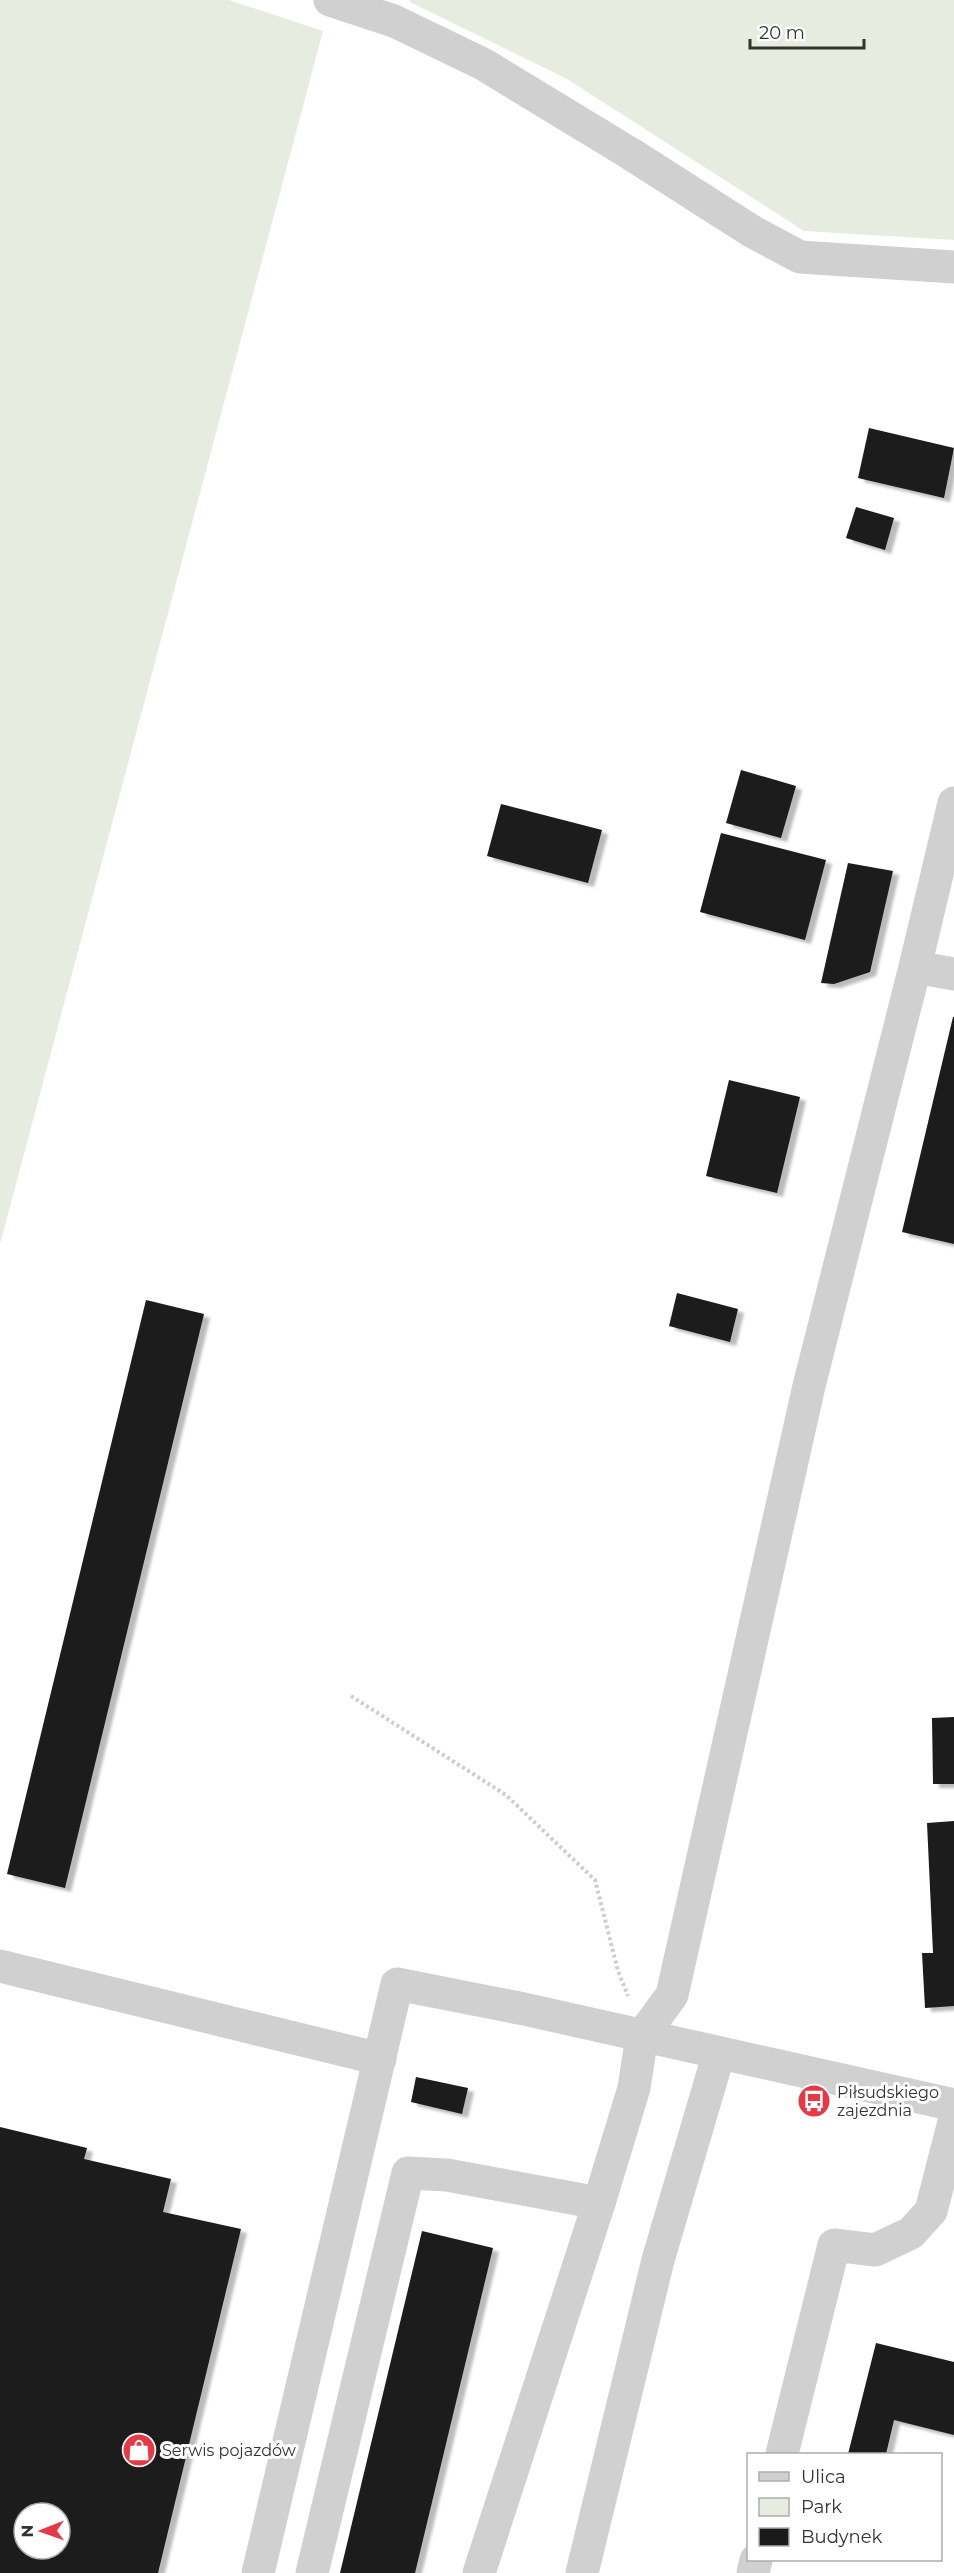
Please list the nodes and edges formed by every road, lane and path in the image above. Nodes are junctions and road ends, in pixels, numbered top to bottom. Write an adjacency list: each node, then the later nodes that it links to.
1 (330, 0): 2 (street)
2 (954, 267)
3 (954, 803): 4 (street)
4 (915, 968): 5 (street); 8 (street)
5 (954, 974)
6 (351, 1696): 8 (path)
7 (0, 1966): 10 (street)
8 (642, 2036): 9 (street); 10 (street); 13 (street)
9 (719, 2053): 11 (street); 18 (street)
10 (380, 2059): 15 (street)
11 (954, 2105)
12 (954, 2122): 14 (street)
13 (599, 2203): 16 (street); 17 (street)
14 (782, 2453)
15 (258, 2573)
16 (312, 2573)
17 (479, 2573)
18 (582, 2573)

